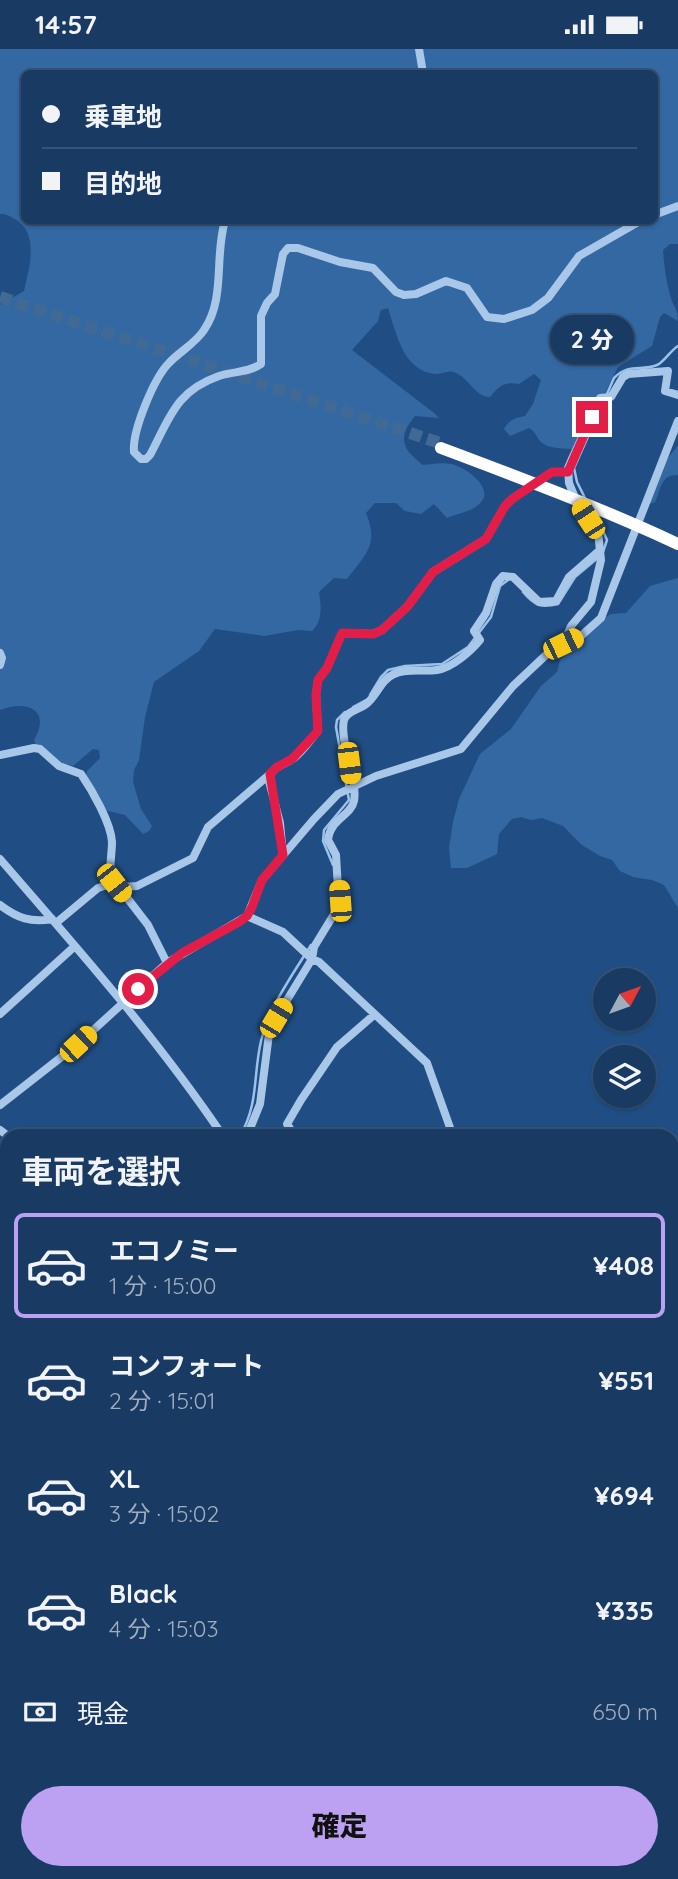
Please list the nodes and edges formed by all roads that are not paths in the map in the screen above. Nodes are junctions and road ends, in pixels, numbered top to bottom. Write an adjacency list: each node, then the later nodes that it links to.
1 (419, 49): 2 (street)
2 (423, 70)
3 (678, 206): 4 (street)
4 (658, 214)
5 (225, 224): 6 (street)
6 (635, 224)
7 (678, 395): 10 (street)
8 (678, 421): 13 (street)
9 (442, 446): 11 (highway, bridge)
10 (568, 472): 12 (street); 17 (street)
11 (678, 541)
12 (600, 554): 13 (street); 18 (street)
13 (563, 644): 18 (street)
14 (0, 653): 15 (street)
15 (0, 665)
16 (0, 755): 21 (street)
17 (270, 774): 19 (street); 21 (street)
18 (349, 789): 19 (street); 26 (street)
19 (283, 855): 23 (street)
20 (0, 859): 24 (street)
21 (114, 883): 24 (street); 27 (street)
22 (0, 905): 24 (street)
23 (247, 916): 26 (street); 27 (street)
24 (54, 921): 25 (street)
25 (75, 946): 28 (street); 29 (street)
26 (311, 958): 30 (street); 33 (street)
27 (167, 964): 28 (street)
28 (124, 1002): 31 (street); 32 (street)
29 (0, 1014)
30 (374, 1015): 34 (street); 35 (street)
31 (0, 1105)
32 (218, 1129)
33 (250, 1129)
34 (290, 1129)
35 (451, 1129)

